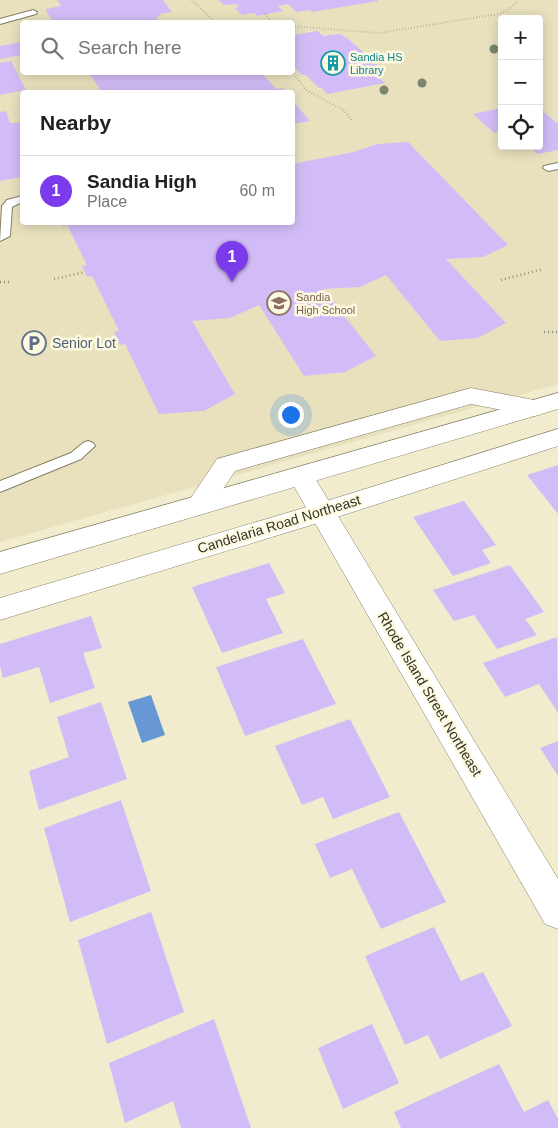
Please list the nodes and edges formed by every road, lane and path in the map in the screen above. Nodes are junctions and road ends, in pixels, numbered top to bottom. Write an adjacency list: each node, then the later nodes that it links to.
1 (192, 0): 5 (path)
2 (519, 0): 8 (path)
3 (33, 12): 7 (lane)
4 (265, 14): 6 (path)
5 (212, 20)
6 (271, 20)
7 (0, 22)
8 (295, 26)
9 (295, 75): 10 (path)
10 (351, 120)
11 (20, 200): 12 (lane)
12 (3, 237)
13 (543, 269): 16 (path)
14 (85, 272): 15 (path)
15 (54, 279)
16 (501, 280)
17 (0, 282): 18 (path)
18 (10, 282)
19 (544, 332): 20 (path)
20 (558, 332)
21 (558, 401): 22 (main road)
22 (534, 408): 25 (main road); 27 (main road)
23 (558, 437): 28 (main road, Candelaria Road Northeast)
24 (88, 446): 26 (lane)
25 (301, 476): 27 (main road); 28 (main road, Rhode Island Street Northeast)
26 (0, 486)
27 (199, 506): 29 (main road)
28 (322, 512): 30 (main road, Candelaria Road Northeast); 31 (main road, Rhode Island Street Northeast)
29 (0, 563)
30 (0, 608)
31 (558, 912)

